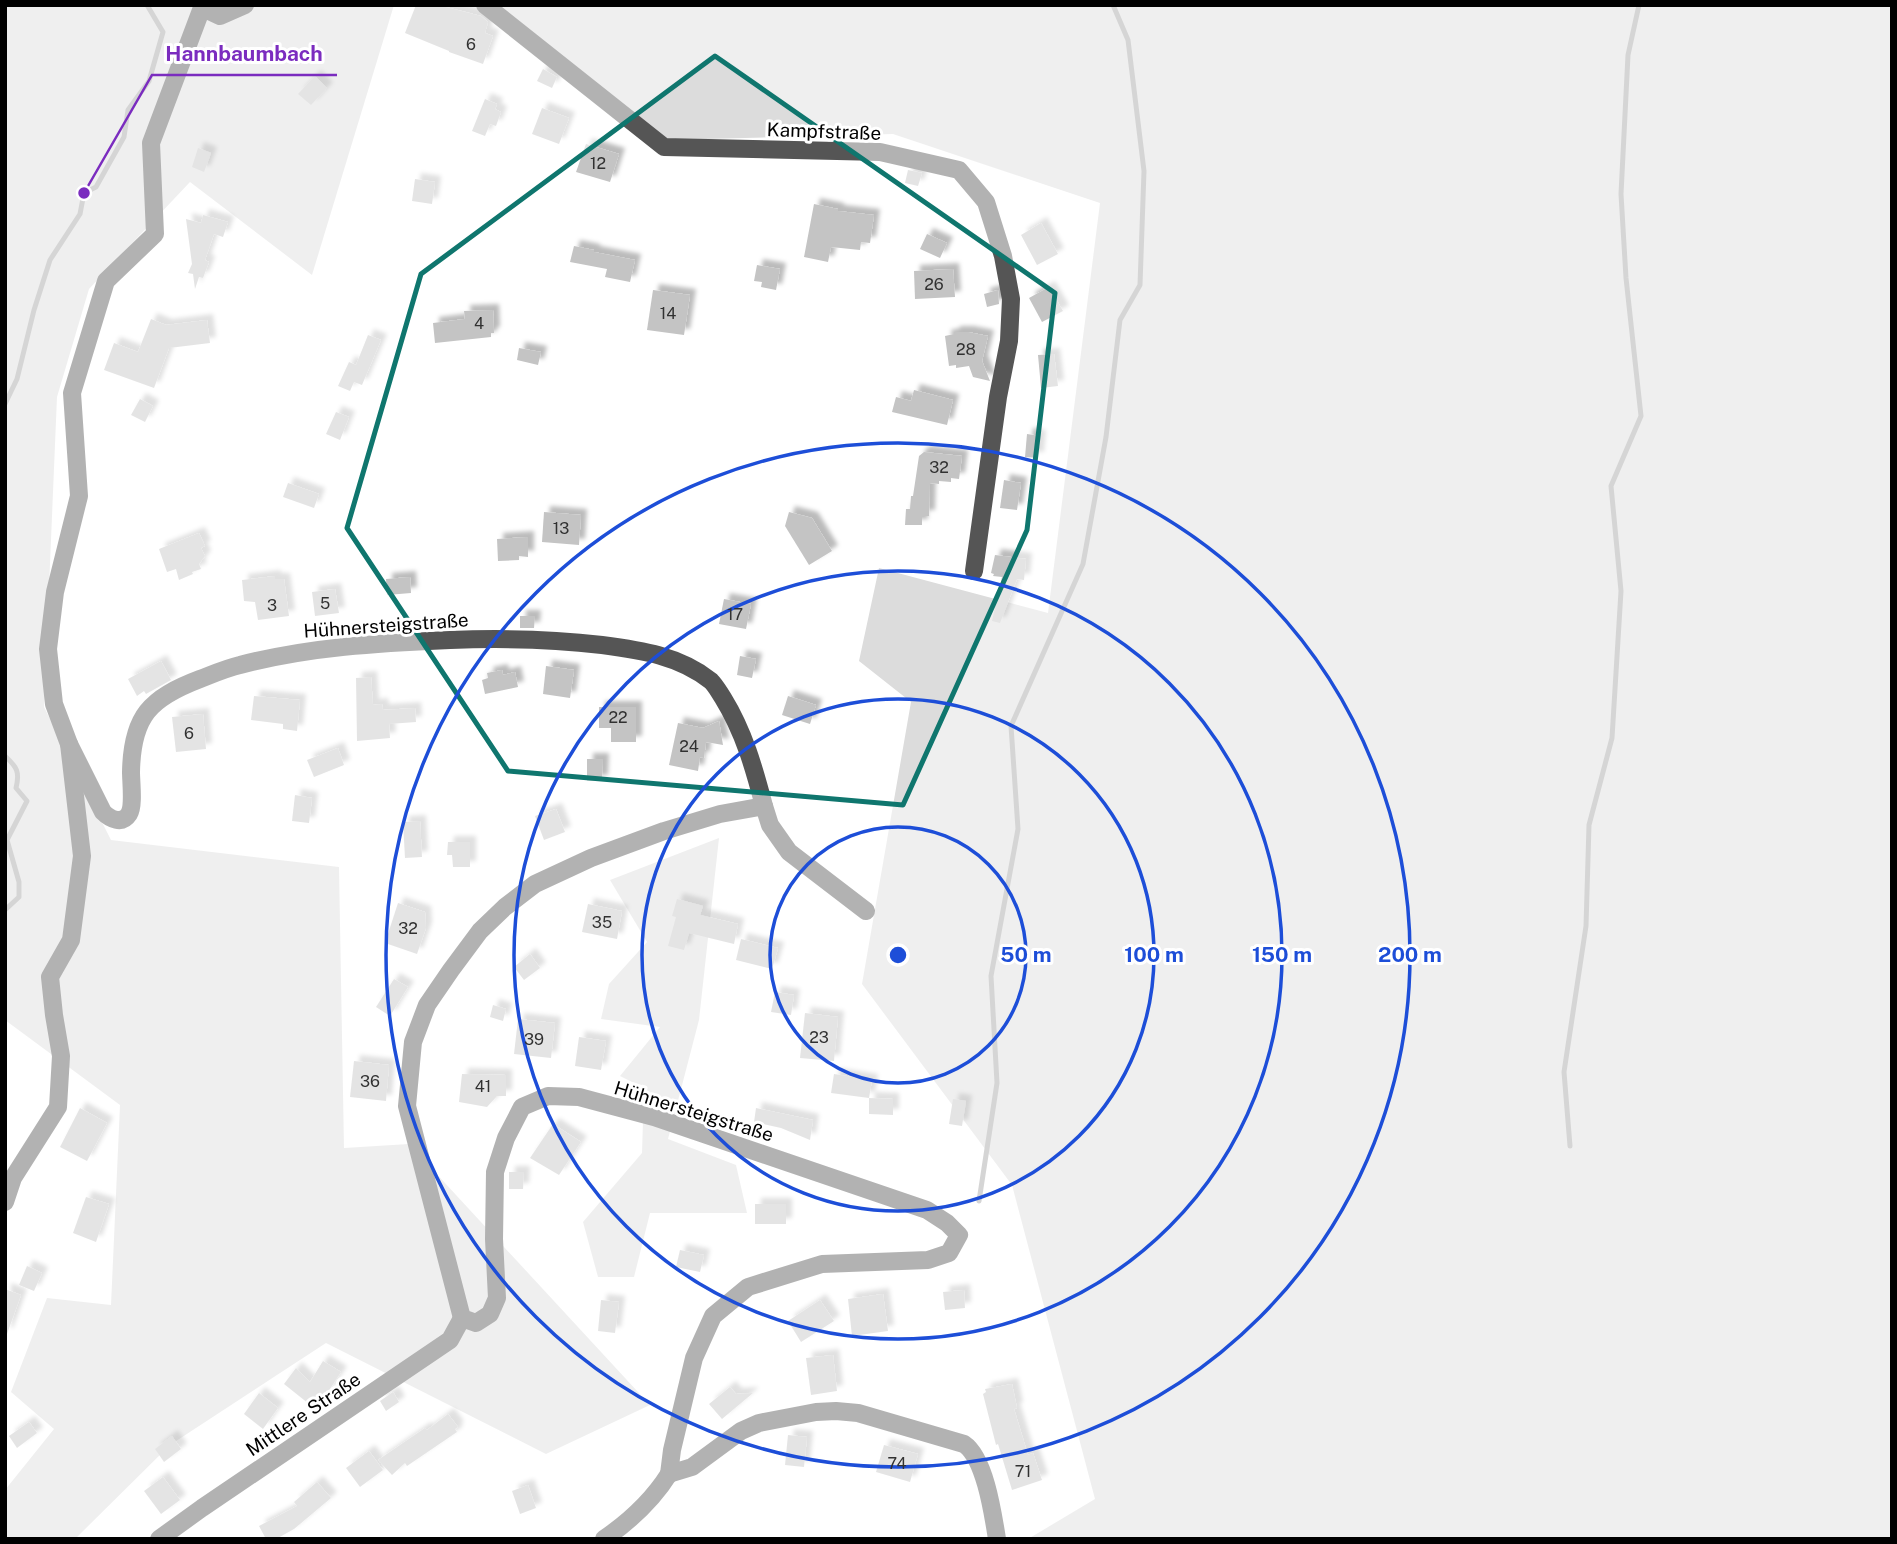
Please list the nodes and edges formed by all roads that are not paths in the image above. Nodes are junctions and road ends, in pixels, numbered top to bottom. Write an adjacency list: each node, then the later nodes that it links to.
1 (245, 5): 3 (street)
2 (485, 5): 4 (street, Kampfstraße)
3 (203, 7): 5 (street)
4 (974, 571)
5 (69, 744): 6 (street, Hühnersteigstraße); 8 (street)
6 (764, 806): 7 (street, Hühnersteigstraße); 9 (street)
7 (866, 911)
8 (5, 1202)
9 (462, 1318): 10 (street, Hühnersteigstraße); 11 (street, Mittlere Straße)
10 (670, 1474): 12 (street); 13 (street)
11 (159, 1539)
12 (604, 1539)
13 (997, 1539)

